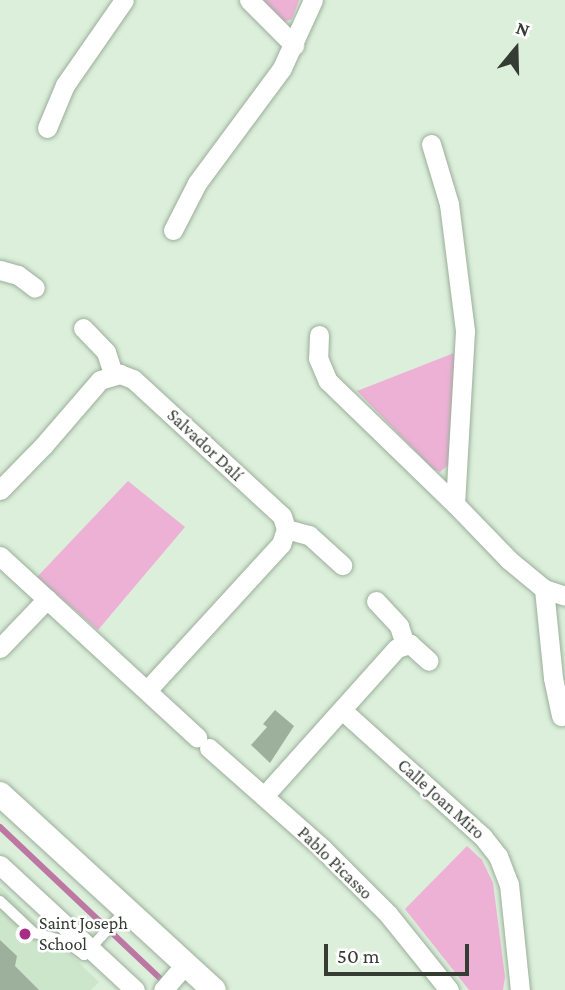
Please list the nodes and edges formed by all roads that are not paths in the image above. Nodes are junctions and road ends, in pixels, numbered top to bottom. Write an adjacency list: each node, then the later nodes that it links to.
1 (124, 0): 5 (street)
2 (249, 0): 4 (street)
3 (313, 0): 4 (street)
4 (294, 45): 7 (street)
5 (47, 128)
6 (431, 144): 14 (street)
7 (173, 230)
8 (0, 270): 9 (street)
9 (35, 288)
10 (83, 328): 12 (street)
11 (319, 335): 14 (street)
12 (113, 374): 13 (street); 15 (street, Salvador Dalí)
13 (0, 490)
14 (456, 504): 19 (street)
15 (286, 529): 17 (street); 26 (street)
16 (0, 556): 21 (street, Pablo Picasso)
17 (342, 565)
18 (565, 580): 19 (street)
19 (544, 589): 20 (street); 28 (street)
20 (565, 596)
21 (47, 599): 24 (street); 26 (street, Pablo Picasso)
22 (376, 601): 23 (street)
23 (405, 644): 25 (street); 27 (street)
24 (0, 648)
25 (429, 661)
26 (147, 690): 30 (street, Pablo Picasso)
27 (342, 710): 30 (street); 39 (street, Calle Joan Miro)
28 (561, 716)
29 (0, 794): 33 (street)
30 (264, 796): 38 (street, Pablo Picasso)
31 (0, 865): 34 (street)
32 (0, 901): 34 (lane)
33 (122, 915): 34 (lane); 35 (street)
34 (97, 943): 36 (street)
35 (175, 976): 37 (street)
36 (135, 990)
37 (214, 990)
38 (449, 990)
39 (520, 990)

